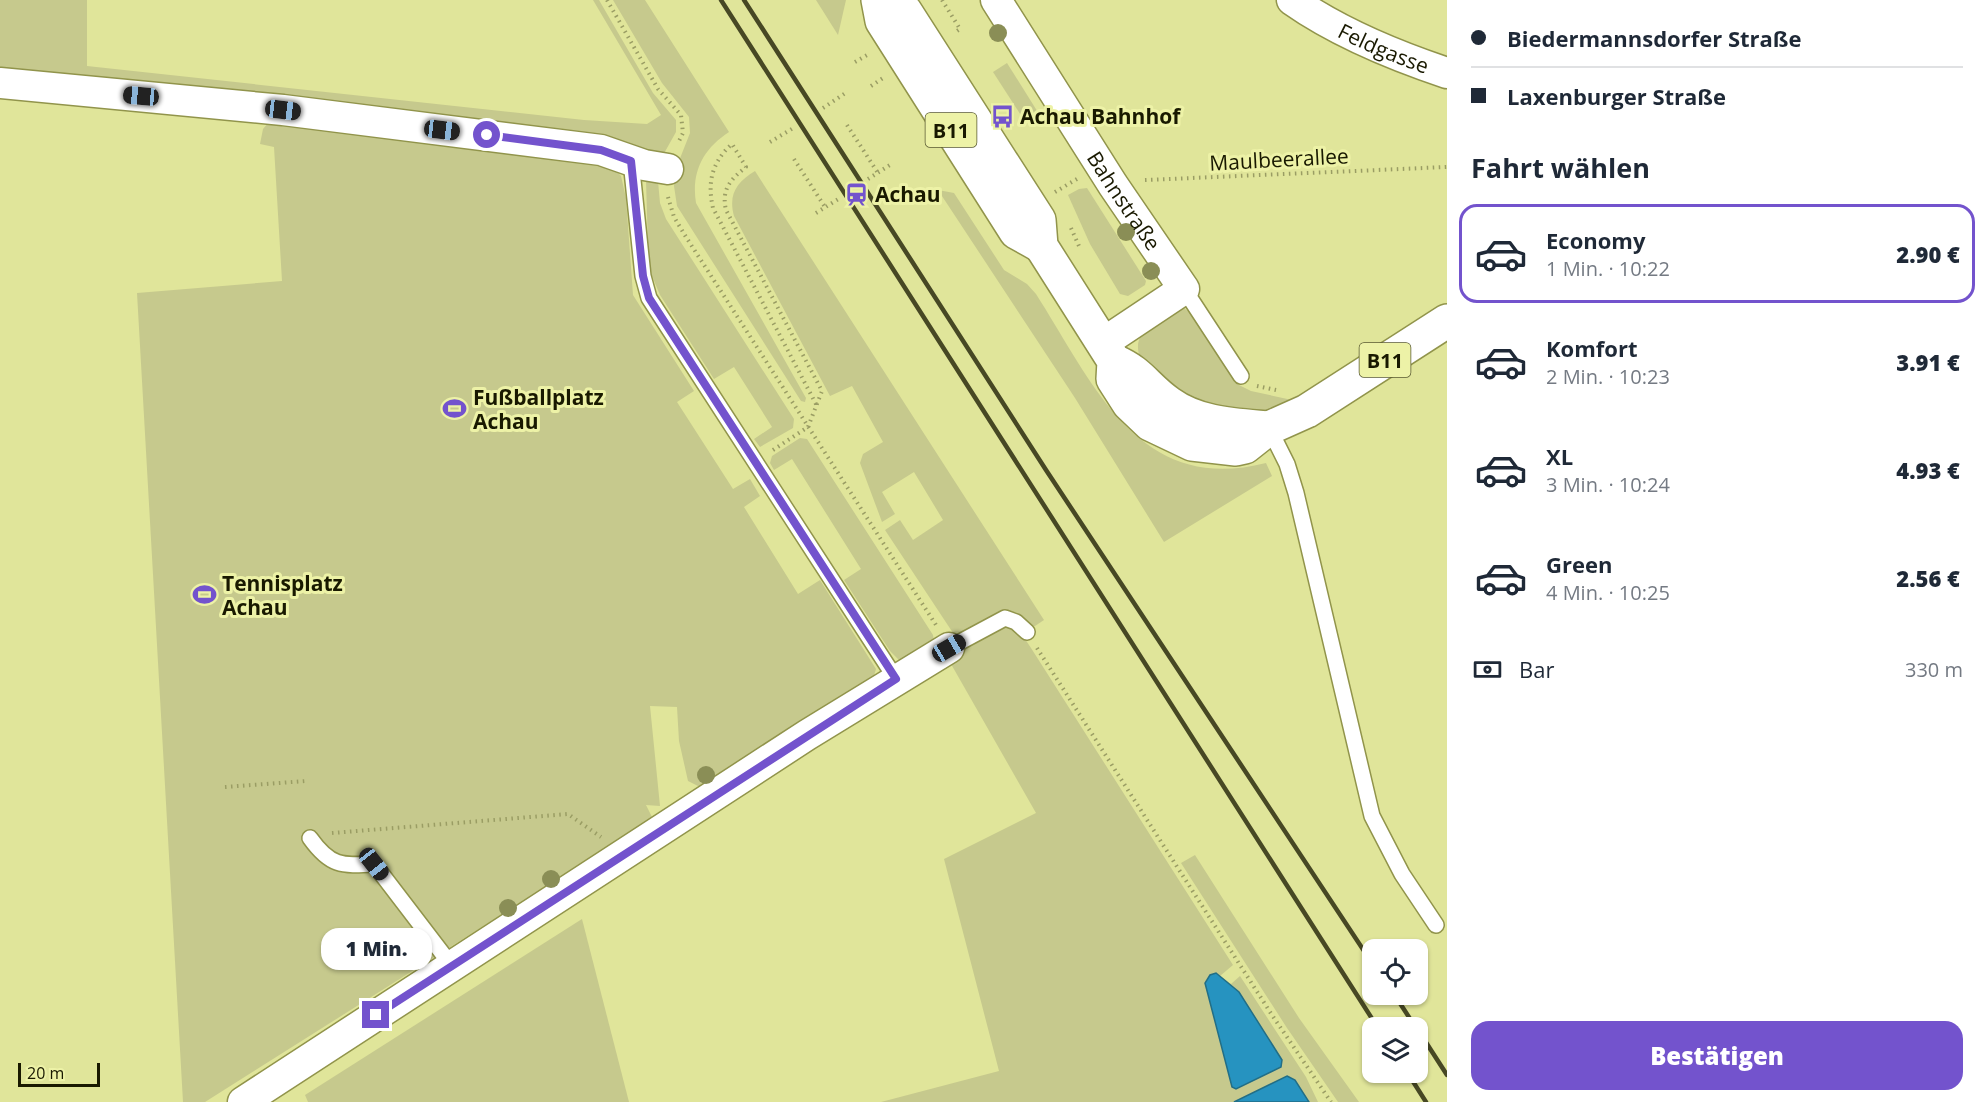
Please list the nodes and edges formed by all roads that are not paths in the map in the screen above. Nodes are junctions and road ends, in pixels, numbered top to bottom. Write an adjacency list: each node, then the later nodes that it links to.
1 (878, 0): 9 (main road, B11)
2 (891, 0): 9 (main road, B11)
3 (996, 0): 10 (street, Bahnstraße)
4 (1292, 0): 5 (street, Feldgasse)
5 (1447, 73)
6 (0, 82): 7 (street)
7 (631, 161): 8 (street); 17 (lane)
8 (668, 169)
9 (1041, 246): 12 (main road, B11)
10 (1184, 289): 12 (street); 13 (lane)
11 (1447, 321): 14 (main road, B11)
12 (1108, 352): 14 (main road, B11)
13 (1241, 376)
14 (1269, 428): 19 (lane)
15 (1027, 633): 16 (lane)
16 (949, 648): 17 (street)
17 (896, 679): 20 (street)
18 (316, 836): 20 (lane)
19 (1436, 925)
20 (452, 966): 21 (street)
21 (243, 1102)

